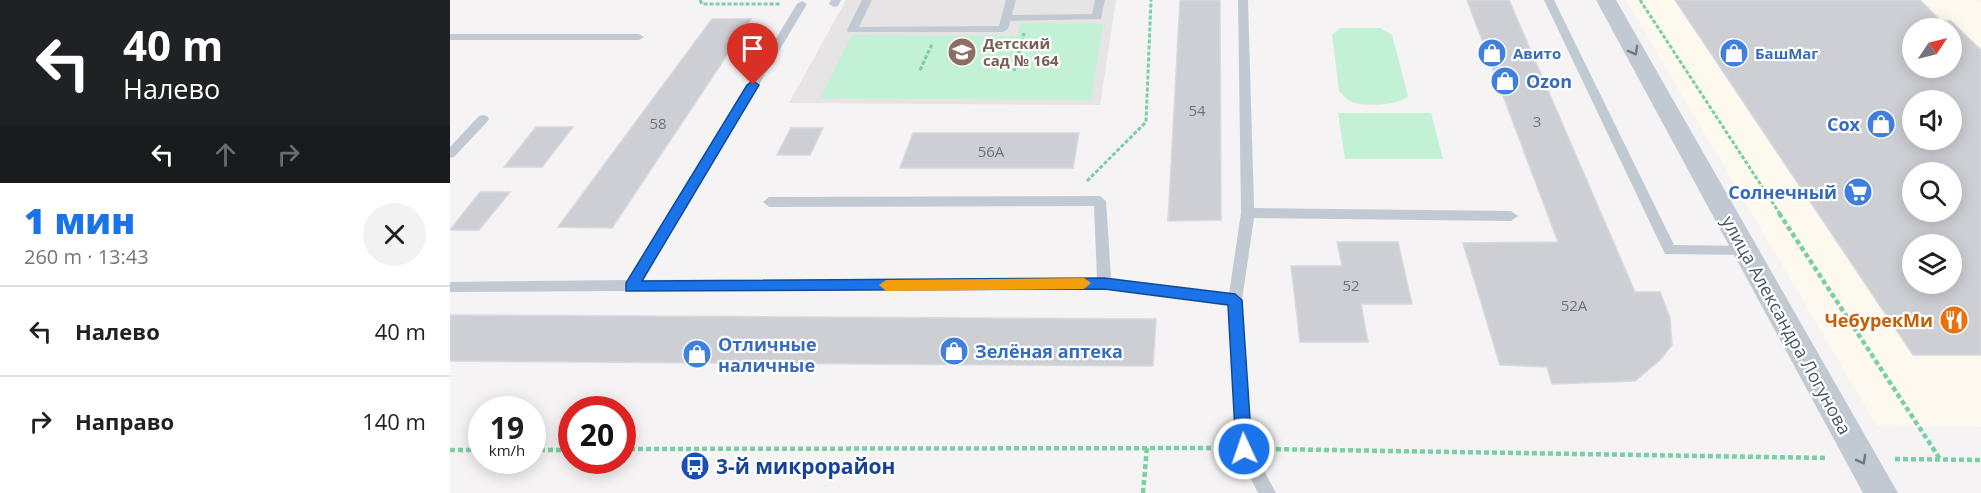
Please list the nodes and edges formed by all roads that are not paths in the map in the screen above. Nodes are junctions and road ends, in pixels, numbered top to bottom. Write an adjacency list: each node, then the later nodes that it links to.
1 (867, 0): 8 (lane)
2 (1011, 0): 8 (lane)
3 (1100, 0): 8 (lane)
4 (1243, 0): 14 (lane)
5 (1549, 0): 16 (lane)
6 (1606, 0): 16 (street, улица Александра Логунова, one-way to 16)
7 (802, 4): 19 (lane)
8 (1006, 18)
9 (450, 37): 10 (lane)
10 (639, 38)
11 (483, 119): 12 (lane)
12 (450, 154)
13 (769, 202): 17 (lane)
14 (1248, 213): 15 (lane); 20 (lane)
15 (1511, 216)
16 (1746, 251): 22 (street, улица Александра Логунова, one-way to 22)
17 (1104, 283): 19 (lane); 20 (lane)
18 (450, 287): 19 (lane)
19 (632, 287)
20 (1235, 300): 21 (lane)
21 (1267, 493)
22 (1881, 493)

